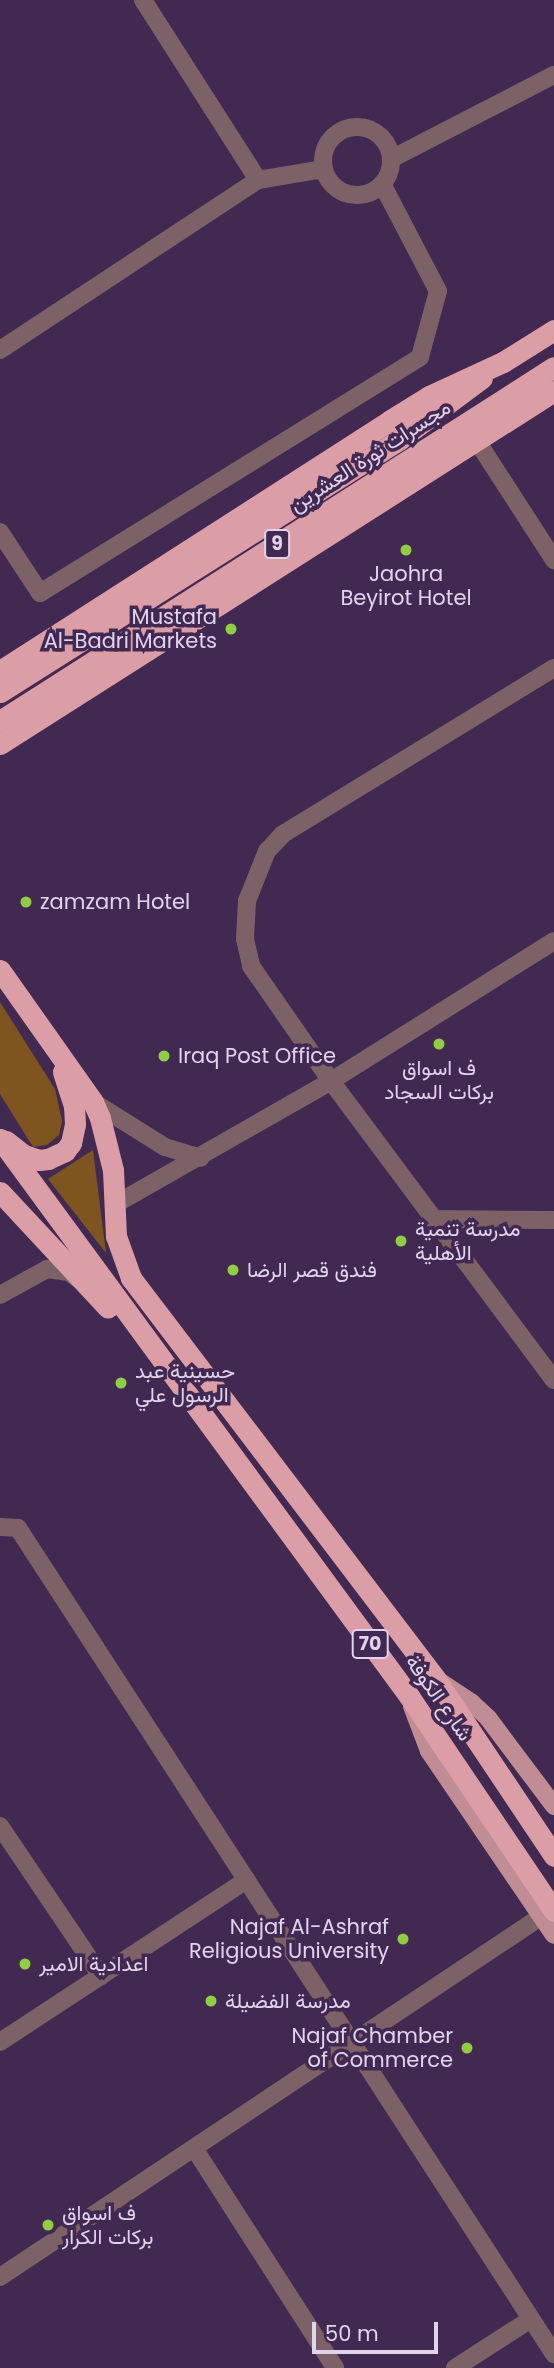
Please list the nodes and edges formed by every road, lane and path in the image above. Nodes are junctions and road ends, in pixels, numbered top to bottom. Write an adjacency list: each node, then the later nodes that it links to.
1 (143, 0): 5 (street)
2 (554, 75): 3 (street)
3 (391, 159): 4 (street); 6 (street)
4 (324, 169): 5 (street); 6 (street)
5 (258, 180): 8 (street)
6 (382, 184): 13 (street)
7 (554, 330): 9 (highway, 9)
8 (0, 350)
9 (503, 362): 15 (highway); 18 (highway, مجسرات ثورة العشرين / 9, bridge)
10 (554, 367): 20 (highway, مجسرات ثورة العشرين / 9, bridge)
11 (554, 391): 12 (highway)
12 (477, 441): 14 (street); 19 (highway)
13 (0, 532)
14 (554, 560)
15 (43, 643): 17 (highway); 19 (highway)
16 (554, 668): 25 (street)
17 (0, 671)
18 (0, 692)
19 (77, 695): 21 (highway)
20 (0, 722)
21 (0, 744)
22 (554, 941): 25 (street)
23 (0, 970): 24 (highway, 70)
24 (45, 1038): 26 (highway, 70); 27 (highway)
25 (331, 1081): 28 (street); 31 (street)
26 (93, 1102): 28 (street); 30 (highway, 70)
27 (0, 1137): 35 (highway, 70)
28 (200, 1158): 30 (street)
29 (0, 1192): 33 (highway)
30 (114, 1205): 38 (highway, شارع الكوفة / 70)
31 (432, 1219): 32 (street); 36 (street)
32 (553, 1219)
33 (83, 1282): 34 (street); 35 (highway)
34 (0, 1295)
35 (173, 1378): 43 (highway, شارع الكوفة / 70)
36 (554, 1380)
37 (0, 1527): 42 (street)
38 (435, 1678): 39 (main road); 41 (highway, شارع الكوفة / 70)
39 (554, 1806)
40 (0, 1826): 45 (street)
41 (554, 1856)
42 (247, 1880): 45 (street); 47 (street)
43 (548, 1913): 44 (main road); 47 (street)
44 (554, 1935)
45 (101, 1976): 46 (street)
46 (0, 2042)
47 (353, 2043): 48 (street); 50 (street)
48 (194, 2148): 49 (street); 52 (street)
49 (0, 2277)
50 (531, 2319): 51 (street); 53 (street)
51 (554, 2354)
52 (335, 2368)
53 (455, 2368)

